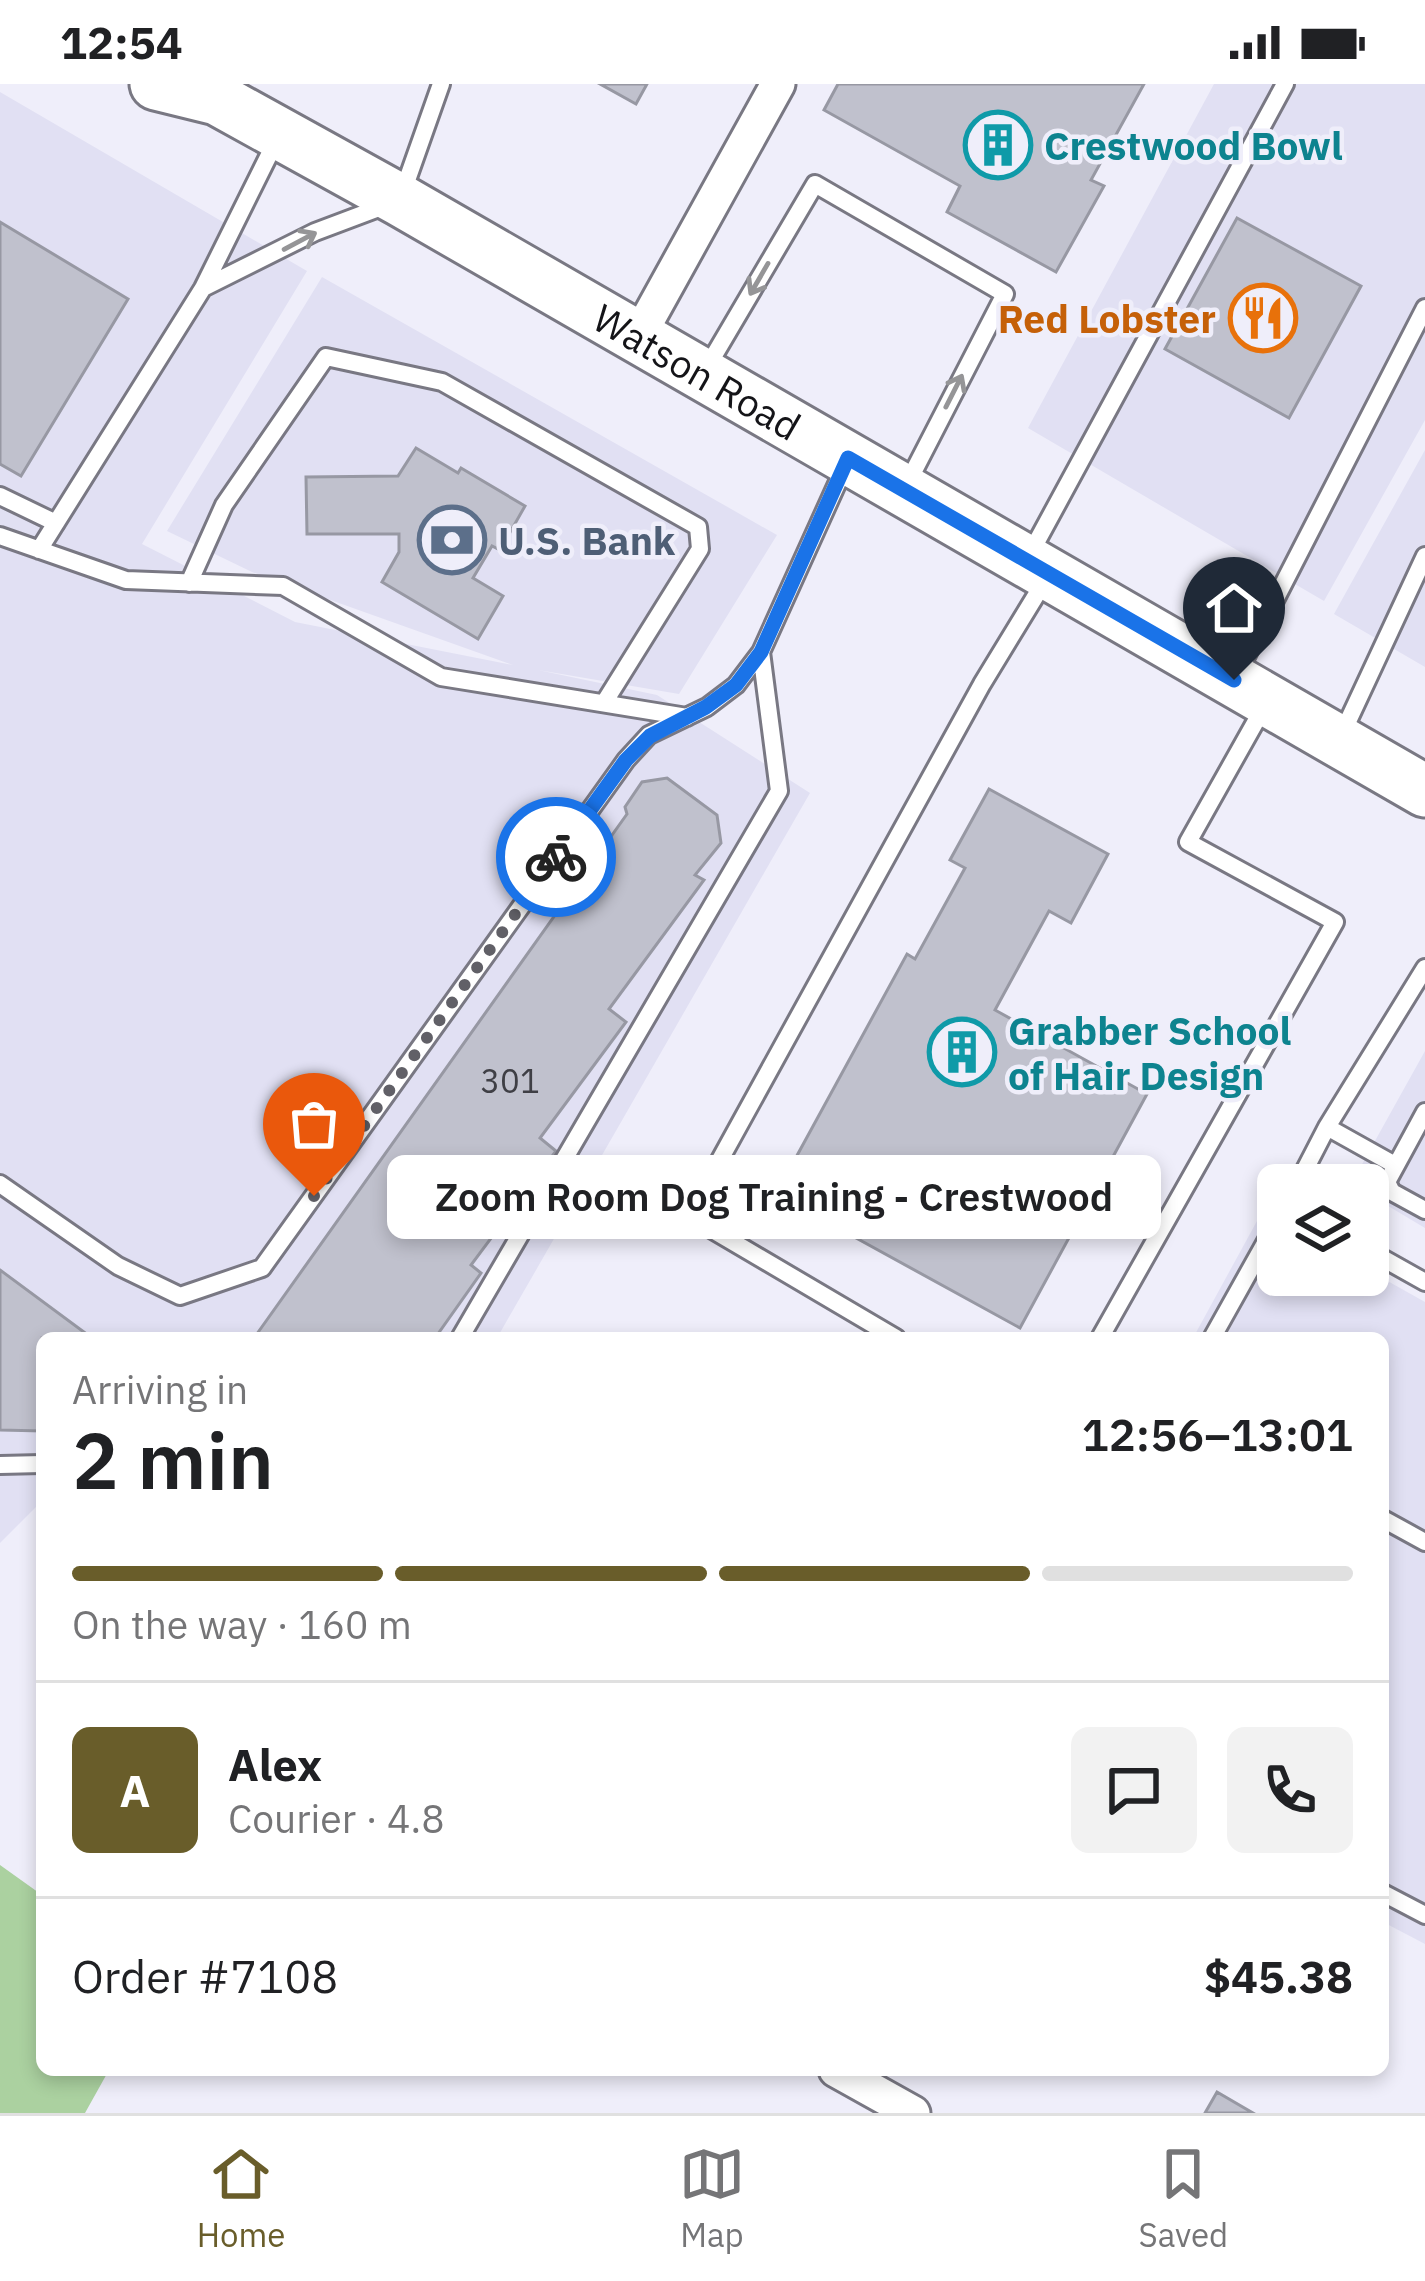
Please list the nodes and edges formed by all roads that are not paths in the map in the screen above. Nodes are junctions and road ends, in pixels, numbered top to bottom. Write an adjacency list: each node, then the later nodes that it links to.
1 (156, 84): 5 (main road, Watson Road)
2 (441, 84): 7 (lane)
3 (778, 84): 10 (street)
4 (1285, 84): 19 (lane)
5 (212, 91): 6 (main road, Watson Road)
6 (280, 133): 7 (main road, Watson Road); 8 (lane)
7 (400, 200): 8 (lane, one-way to 7); 10 (main road, Watson Road)
8 (202, 288): 15 (lane)
9 (1425, 308): 24 (lane)
10 (638, 337): 11 (main road, Watson Road)
11 (703, 375): 12 (main road, Watson Road); 13 (lane, one-way to 11)
12 (848, 458): 13 (main road, Watson Road); 23 (lane)
13 (904, 489): 19 (main road, Watson Road)
14 (0, 496): 15 (lane)
15 (56, 523): 17 (lane)
16 (0, 536): 17 (lane)
17 (39, 550): 20 (lane)
18 (1425, 556): 21 (lane)
19 (1038, 566): 24 (main road, Watson Road); 40 (lane)
20 (189, 583): 25 (lane); 25 (lane)
21 (1408, 588): 22 (lane); 27 (lane)
22 (1425, 598)
23 (761, 652): 26 (lane); 39 (lane)
24 (1251, 689): 27 (main road, Watson Road); 41 (lane)
25 (604, 704): 26 (lane)
26 (687, 717): 34 (lane)
27 (1339, 742): 28 (main road, Watson Road)
28 (1425, 791)
29 (1425, 968): 31 (lane)
30 (1425, 1112): 33 (lane)
31 (1327, 1127): 32 (lane); 33 (lane)
32 (1308, 1164)
33 (1395, 1165): 35 (lane)
34 (0, 1184)
35 (1425, 1210)
36 (1257, 1258): 42 (lane)
37 (1389, 1262): 38 (lane)
38 (1425, 1282)
39 (463, 1332)
40 (886, 1332)
41 (1103, 1332)
42 (1215, 1332)
43 (36, 1464): 44 (lane)
44 (0, 1465)
45 (1389, 1522): 46 (lane)
46 (1425, 1542)
47 (1389, 1896): 48 (lane)
48 (1425, 1915)
49 (847, 2076): 50 (street)
50 (914, 2113)

